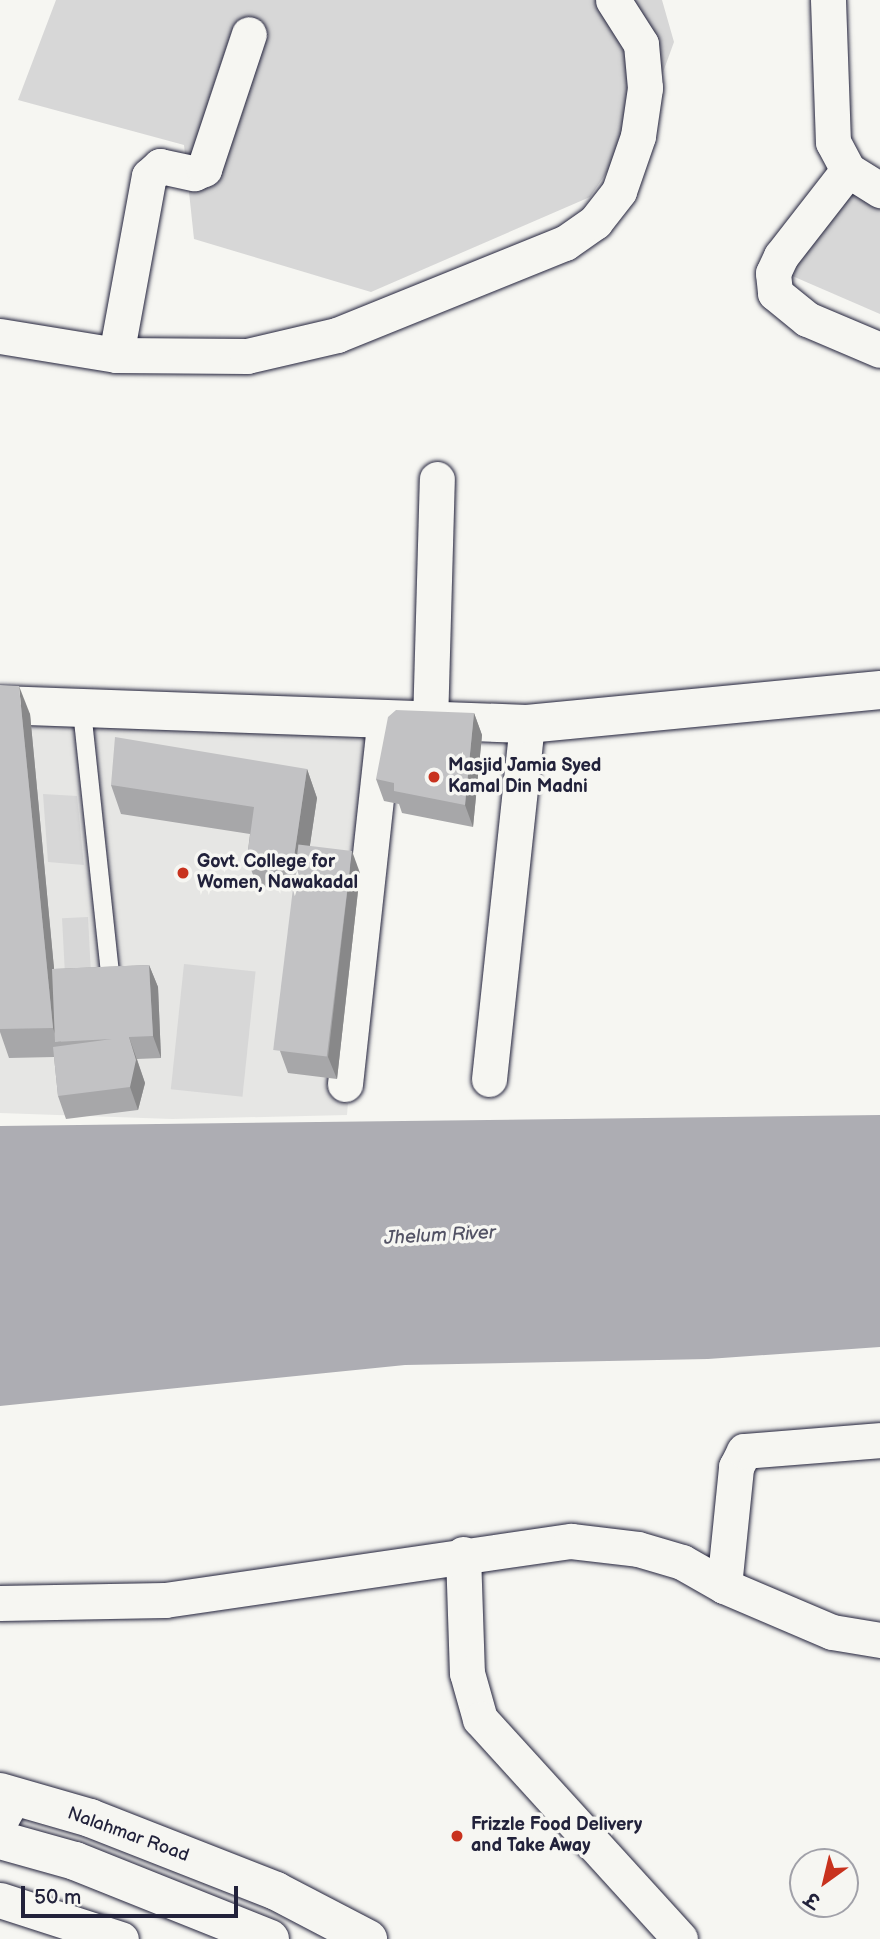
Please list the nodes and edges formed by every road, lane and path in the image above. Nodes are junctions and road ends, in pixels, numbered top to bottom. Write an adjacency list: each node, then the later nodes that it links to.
1 (613, 0): 8 (street)
2 (828, 0): 4 (street)
3 (249, 34): 8 (street)
4 (848, 170): 5 (street); 7 (street)
5 (880, 190)
6 (0, 337): 8 (street)
7 (880, 350)
8 (116, 355)
9 (437, 479): 14 (street)
10 (876, 694): 15 (street)
11 (0, 705): 12 (street)
12 (82, 711): 13 (street); 16 (lane)
13 (384, 723): 14 (street); 18 (street)
14 (430, 724): 15 (street)
15 (527, 724): 17 (street)
16 (111, 983)
17 (489, 1079)
18 (345, 1084)
19 (880, 1440): 21 (street)
20 (463, 1554): 21 (street); 22 (street); 30 (street)
21 (724, 1586): 23 (street)
22 (0, 1603)
23 (880, 1640)
24 (5, 1803): 29 (street, Nalahmar Road)
25 (0, 1840): 28 (street)
26 (0, 1900): 27 (street)
27 (121, 1939)
28 (270, 1939)
29 (368, 1939)
30 (680, 1939)

